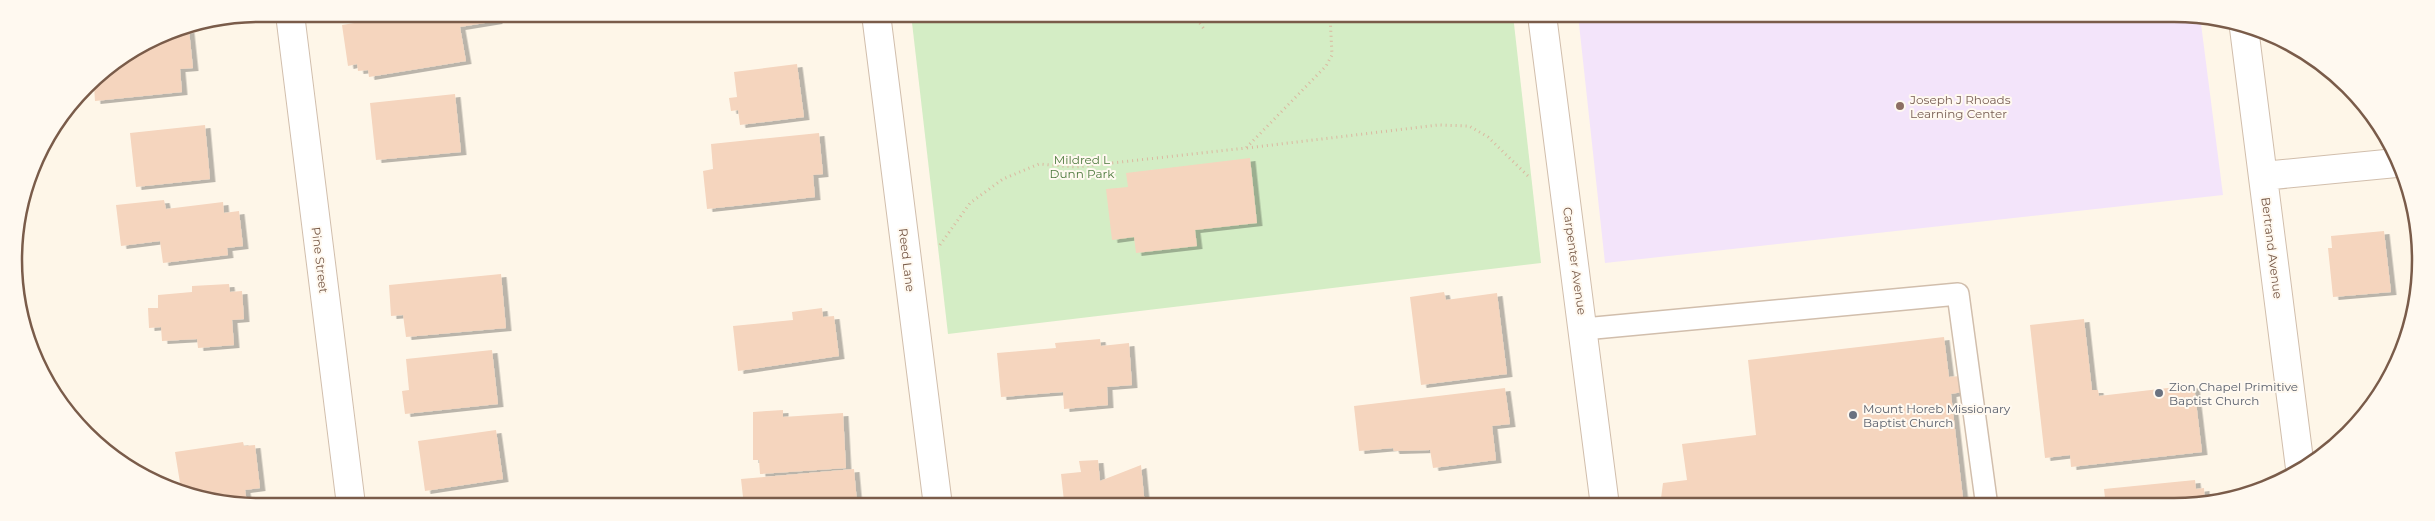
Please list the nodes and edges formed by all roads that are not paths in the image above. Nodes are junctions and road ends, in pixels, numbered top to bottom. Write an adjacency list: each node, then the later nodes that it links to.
1 (291, 22): 9 (street, Pine Street)
2 (877, 22): 10 (street, Reed Lane)
3 (1543, 22): 7 (street, Carpenter Avenue)
4 (2245, 33): 6 (street, Bertrand Avenue)
5 (2392, 163): 6 (street)
6 (2262, 176): 8 (street, Bertrand Avenue)
7 (1584, 329): 11 (street, Carpenter Avenue); 12 (lane)
8 (2299, 463)
9 (350, 498)
10 (937, 498)
11 (1604, 498)
12 (1986, 498)

